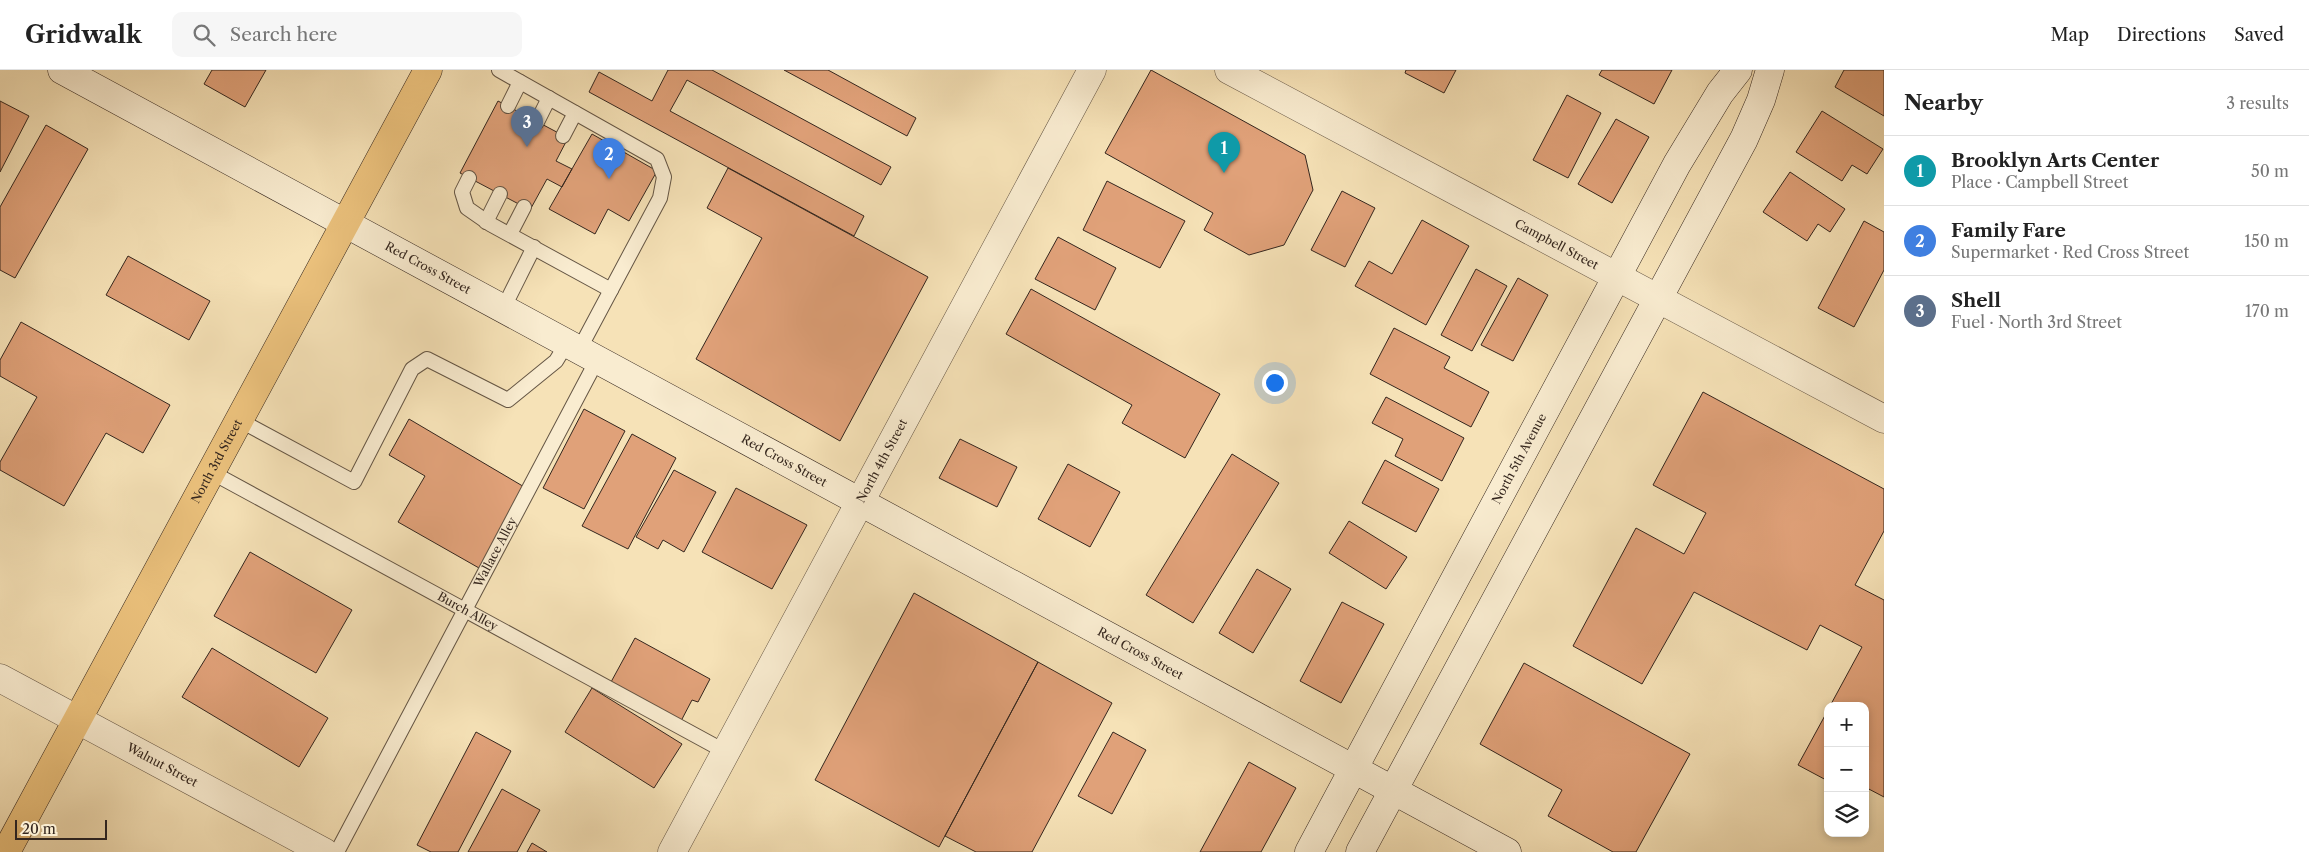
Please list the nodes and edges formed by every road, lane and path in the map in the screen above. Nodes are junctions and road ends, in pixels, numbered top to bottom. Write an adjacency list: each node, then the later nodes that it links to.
1 (62, 70): 18 (street, Red Cross Street)
2 (428, 70): 18 (main road, North 3rd Street)
3 (499, 70): 8 (lane)
4 (1092, 70): 29 (street, North 4th Street)
5 (1229, 70): 21 (street, Campbell Street)
6 (1738, 70): 21 (street, North 5th Avenue)
7 (1770, 70): 23 (street)
8 (520, 82): 9 (lane); 10 (lane)
9 (549, 98): 11 (lane); 12 (lane)
10 (508, 106)
11 (575, 113): 13 (lane); 22 (lane)
12 (537, 122)
13 (562, 136)
14 (469, 178): 17 (lane)
15 (500, 194): 17 (lane)
16 (524, 207): 19 (lane)
17 (486, 222): 19 (lane)
18 (345, 224): 24 (street, Red Cross Street); 26 (main road, North 3rd Street)
19 (510, 234): 20 (lane)
20 (534, 247): 22 (lane); 24 (lane)
21 (1616, 276): 23 (street, Campbell Street); 34 (street, North 5th Avenue)
22 (611, 290): 25 (lane)
23 (1657, 298): 27 (street, Campbell Street); 35 (street)
24 (503, 309): 25 (street, Red Cross Street)
25 (581, 351): 26 (lane); 29 (street, Red Cross Street); 30 (lane, Wallace Alley)
26 (239, 420): 28 (main road, North 3rd Street)
27 (1884, 420)
28 (211, 472): 30 (lane, Burch Alley); 32 (main road, North 3rd Street)
29 (860, 501): 33 (street, North 4th Street); 34 (street, Red Cross Street)
30 (465, 610): 33 (lane, Burch Alley); 38 (lane, Wallace Alley)
31 (0, 678): 32 (street, Walnut Street)
32 (78, 721): 36 (main road, North 3rd Street); 37 (street, Walnut Street)
33 (726, 752): 39 (street, North 4th Street)
34 (1353, 769): 35 (street, Red Cross Street); 40 (street, North 5th Avenue)
35 (1393, 790): 41 (street); 42 (street, Red Cross Street)
36 (6, 852)
37 (324, 852)
38 (337, 852)
39 (672, 852)
40 (1309, 852)
41 (1360, 852)
42 (1507, 852)

